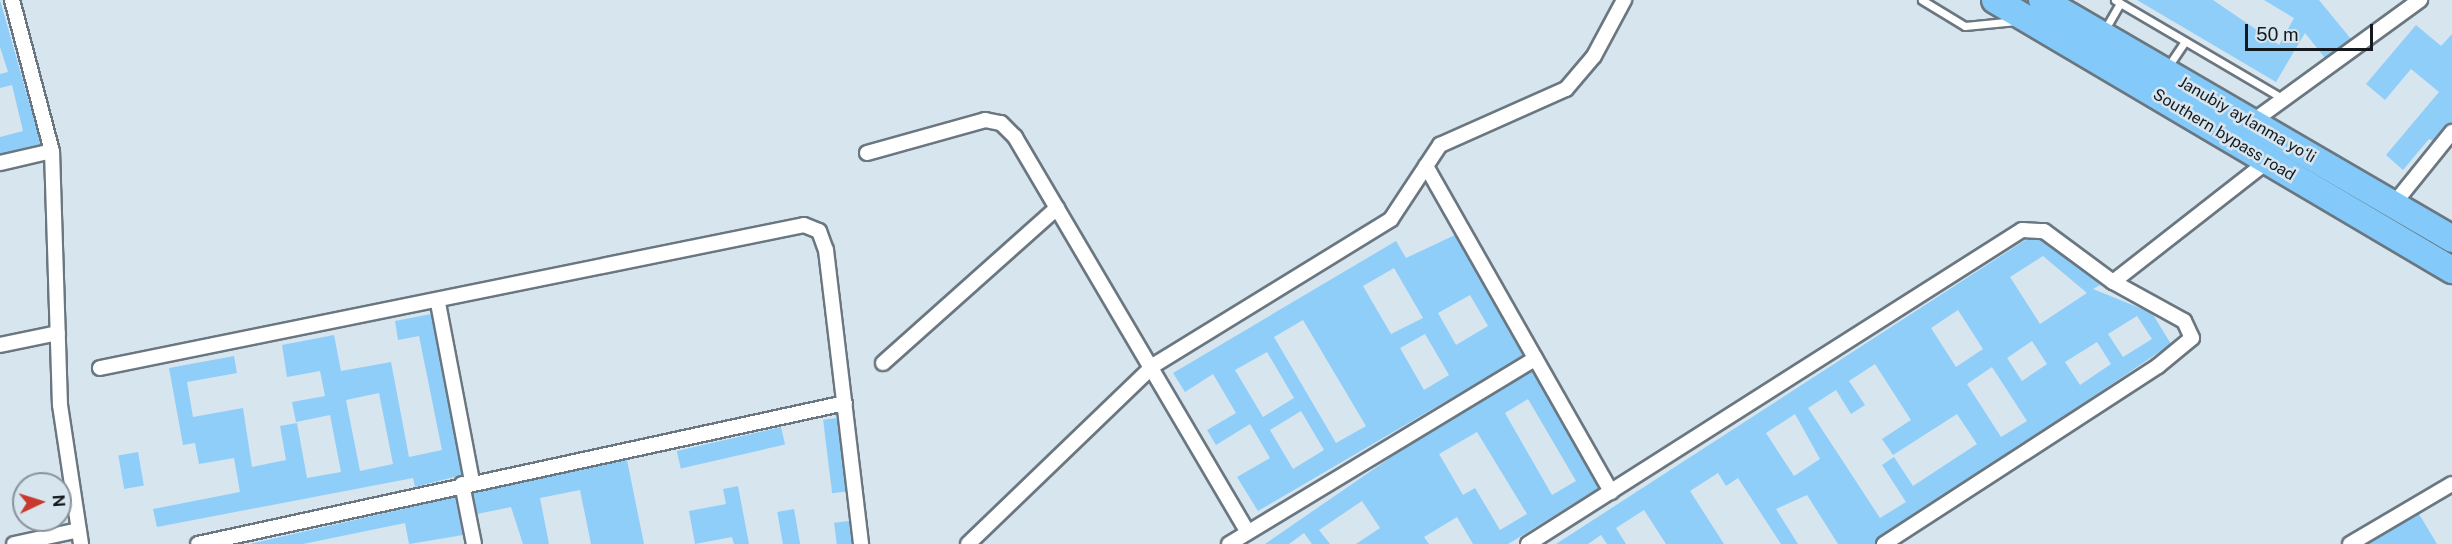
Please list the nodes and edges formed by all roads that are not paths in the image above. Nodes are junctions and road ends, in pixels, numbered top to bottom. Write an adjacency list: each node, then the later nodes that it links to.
1 (12, 0): 14 (street)
2 (1624, 0): 18 (street)
3 (1922, 0): 7 (lane)
4 (1995, 0): 7 (highway, Southern bypass road)
5 (2420, 0): 11 (street)
6 (2117, 1): 8 (lane); 9 (lane)
7 (2035, 10): 8 (highway, Janubiy aylanma yoʻli); 16 (highway, Southern bypass road)
8 (2101, 36): 10 (highway, Janubiy aylanma yoʻli)
9 (2185, 41): 10 (lane); 11 (lane)
10 (2164, 73): 12 (highway, Janubiy aylanma yoʻli)
11 (2288, 101): 12 (street)
12 (2252, 122): 19 (highway, Janubiy aylanma yoʻli)
13 (2452, 132): 19 (street)
14 (52, 151): 17 (street); 25 (street)
15 (867, 153): 20 (street)
16 (2268, 161): 22 (highway, Southern bypass road); 23 (street)
17 (0, 164)
18 (1426, 166): 27 (street); 29 (street)
19 (2393, 205): 21 (highway, Janubiy aylanma yoʻli)
20 (1057, 208): 28 (street); 29 (street)
21 (2452, 239)
22 (2452, 270)
23 (2112, 282): 34 (street); 43 (street)
24 (438, 303): 30 (street); 31 (street); 32 (street)
25 (58, 333): 26 (street); 35 (street)
26 (0, 345)
27 (1535, 358): 34 (street); 36 (street)
28 (883, 363)
29 (1154, 365): 36 (street); 41 (street)
30 (100, 368)
31 (845, 403): 32 (street); 40 (street)
32 (467, 482): 38 (street); 39 (street)
33 (2452, 484): 44 (street)
34 (1611, 492): 42 (street)
35 (80, 537): 37 (street)
36 (1238, 539)
37 (14, 544)
38 (198, 544)
39 (474, 544)
40 (861, 544)
41 (968, 544)
42 (1528, 544)
43 (1884, 544)
44 (2350, 544)

